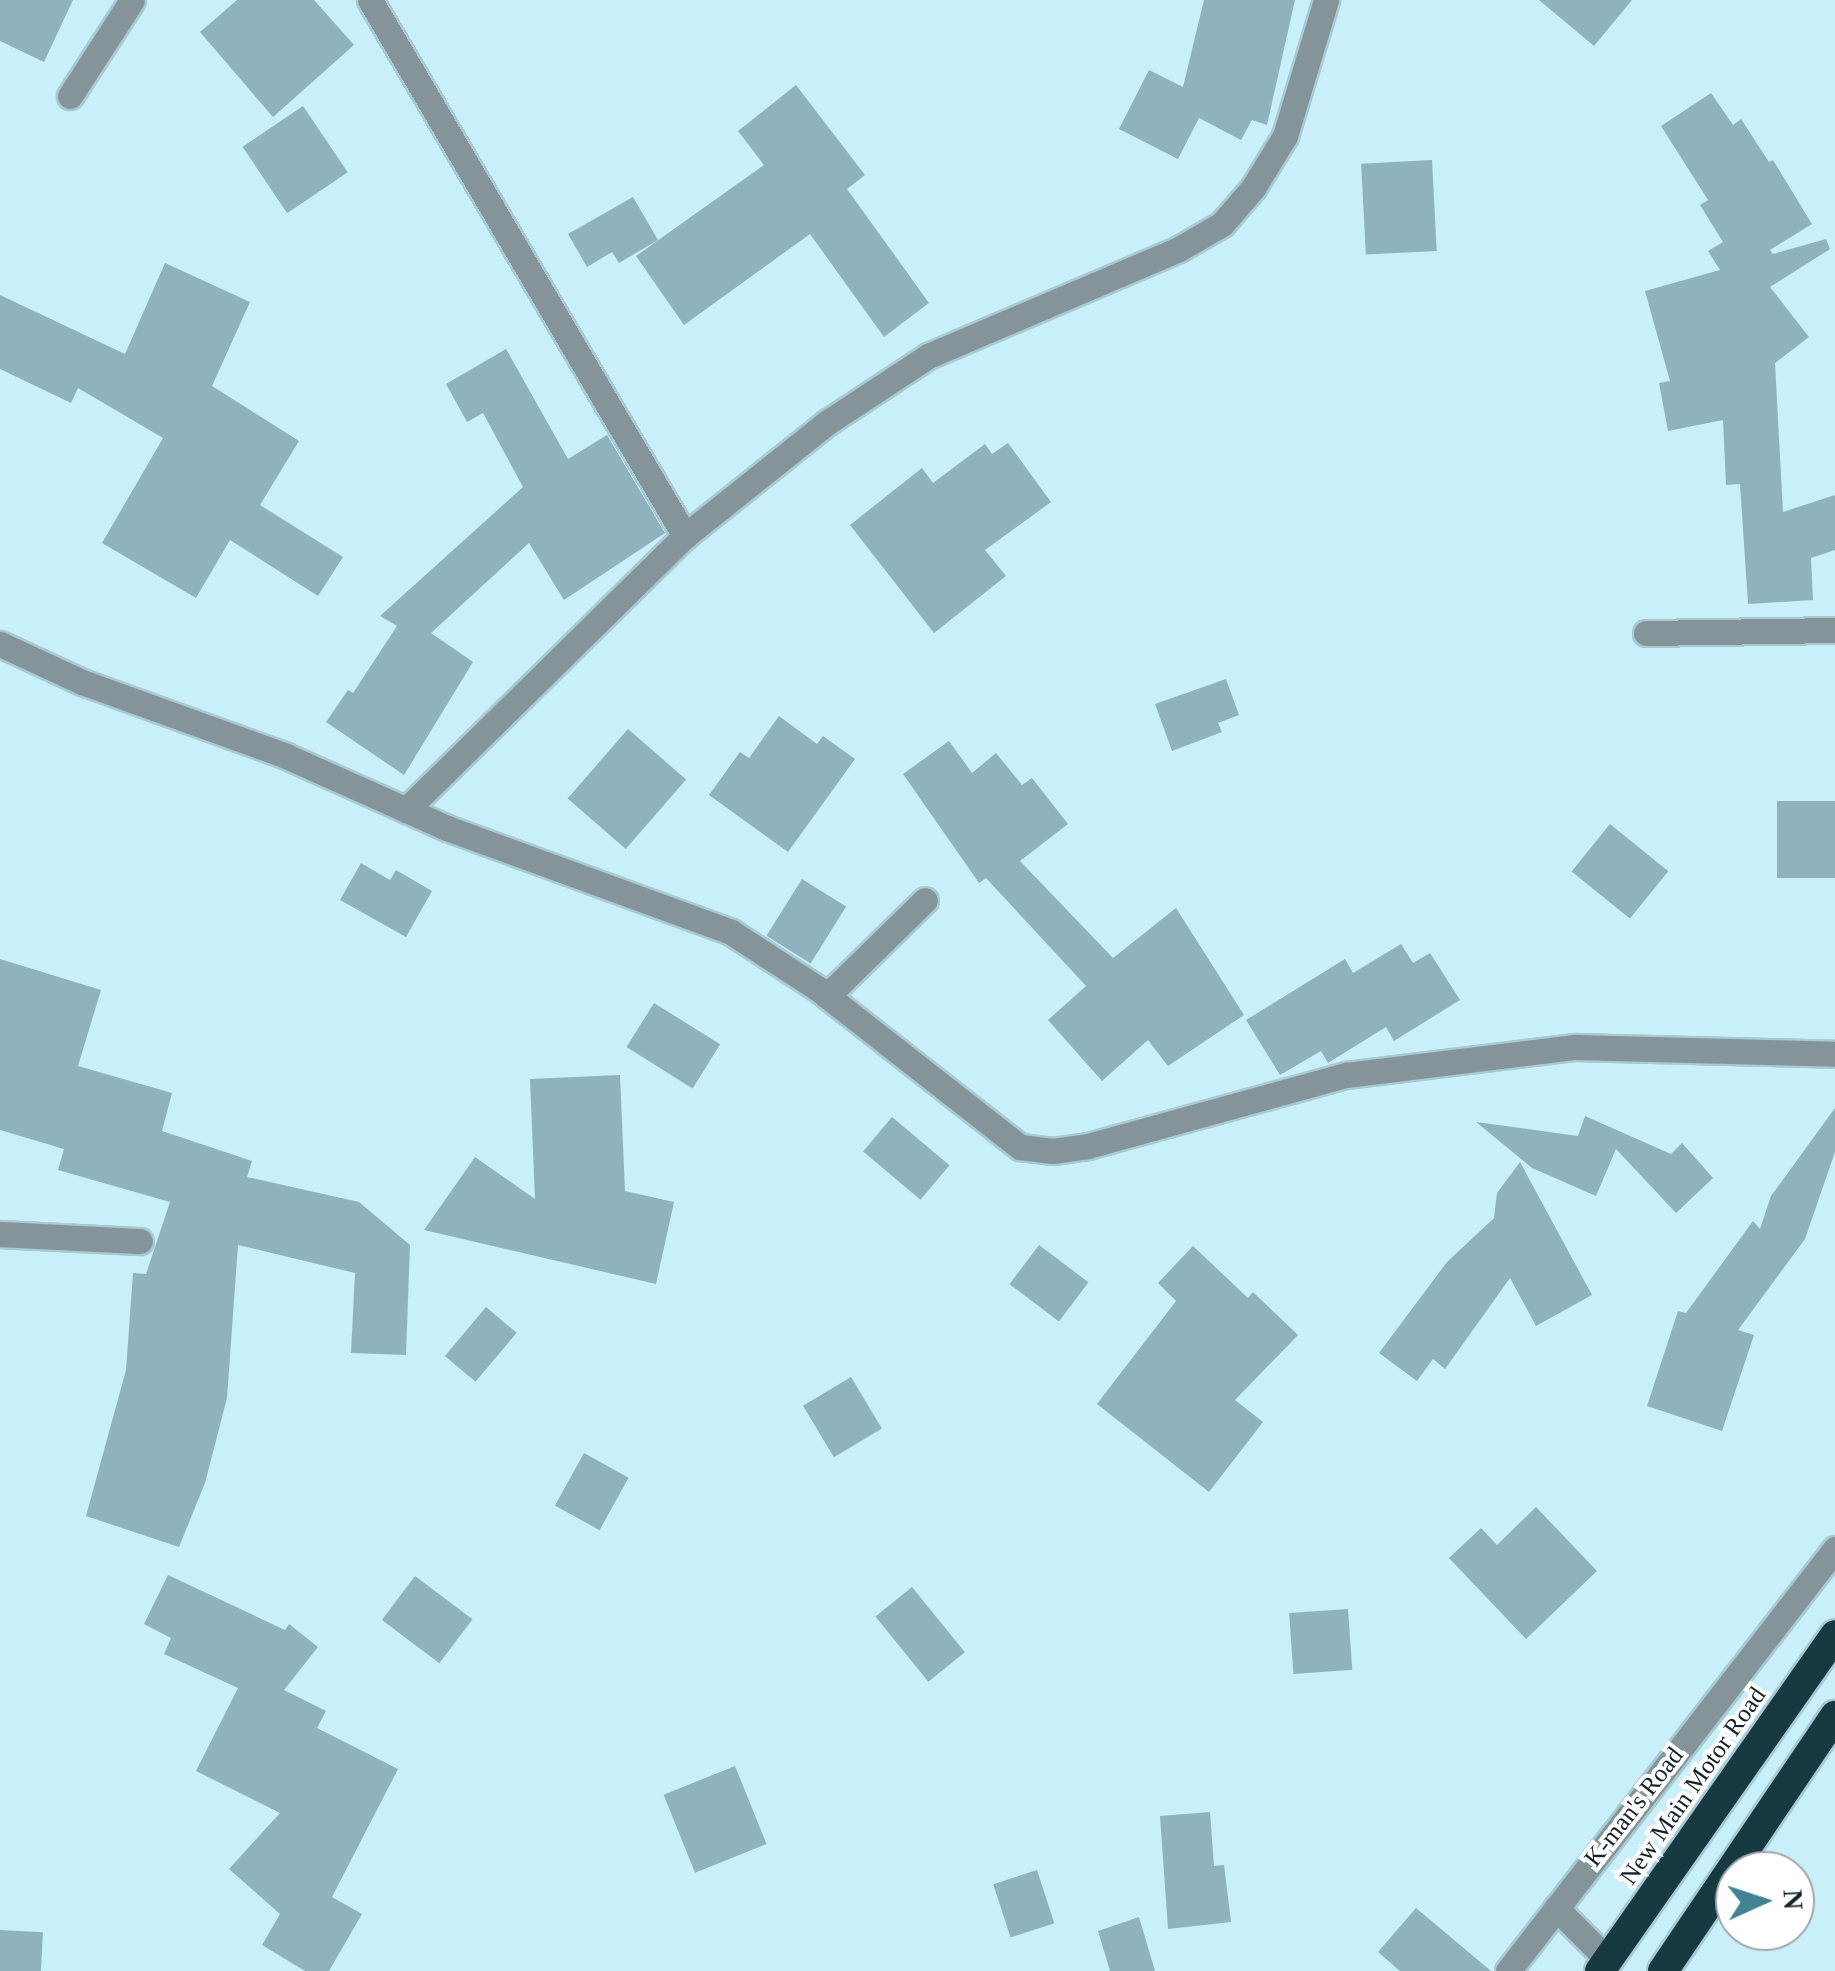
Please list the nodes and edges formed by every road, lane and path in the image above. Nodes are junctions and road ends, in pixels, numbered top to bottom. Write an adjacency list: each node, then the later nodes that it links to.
1 (132, 0): 4 (street)
2 (370, 0): 5 (street)
3 (1326, 0): 5 (street)
4 (70, 96)
5 (685, 536): 9 (street)
6 (1835, 630): 7 (street)
7 (1646, 633)
8 (0, 644): 9 (street)
9 (406, 810): 11 (street)
10 (925, 900): 11 (street)
11 (826, 996): 12 (street)
12 (1835, 1054)
13 (0, 1234): 14 (street)
14 (140, 1241)
15 (1835, 1549): 18 (street, K-man's Road)
16 (1835, 1636): 19 (highway, New Main Motor Road)
17 (1835, 1716): 21 (highway)
18 (1556, 1908): 19 (street); 20 (street, K-man's Road)
19 (1604, 1965)
20 (1508, 1971)
21 (1662, 1971)

